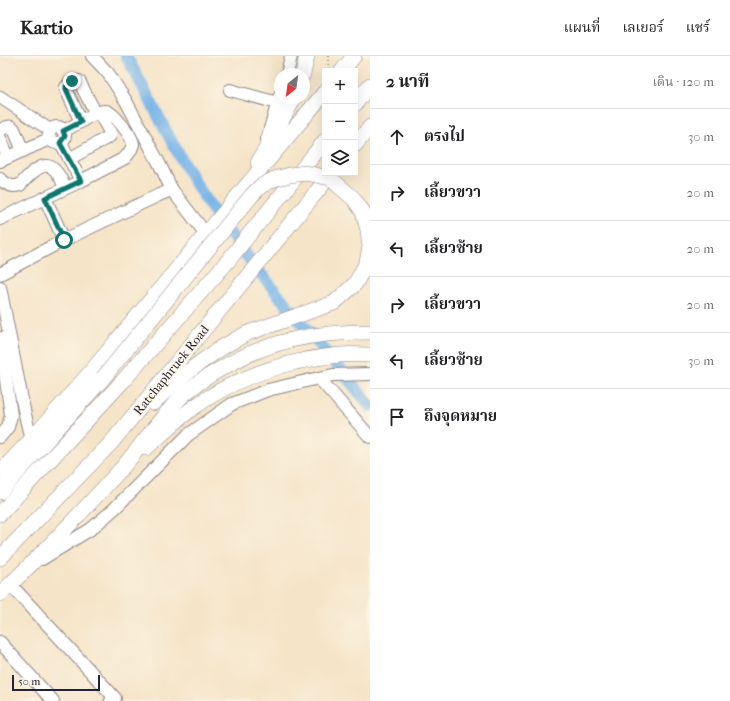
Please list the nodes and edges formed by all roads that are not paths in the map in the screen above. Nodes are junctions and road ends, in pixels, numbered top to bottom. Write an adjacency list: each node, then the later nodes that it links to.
1 (92, 56): 33 (street)
2 (291, 56): 5 (street)
3 (307, 56): 6 (main road)
4 (354, 56): 7 (main road)
5 (288, 68)
6 (304, 68)
7 (344, 68)
8 (370, 85): 13 (main road)
9 (230, 90): 12 (street)
10 (322, 96): 31 (main road)
11 (0, 97): 20 (street)
12 (274, 98)
13 (358, 100)
14 (277, 104): 25 (street)
15 (291, 104): 25 (main road)
16 (98, 113): 17 (street); 17 (street); 27 (street); 30 (street)
17 (81, 122): 20 (street)
18 (370, 127): 22 (main road)
19 (0, 130): 24 (street)
20 (56, 136): 24 (street); 27 (street)
21 (0, 138): 26 (street)
22 (358, 141)
23 (322, 145): 52 (main road, Ratchaphruek Road)
24 (23, 151): 26 (street)
25 (263, 152): 31 (main road)
26 (4, 159)
27 (69, 159): 30 (street)
28 (330, 176): 48 (main road, Ratchaphruek Road)
29 (0, 179): 32 (street)
30 (81, 181): 32 (street)
31 (250, 182): 36 (main road)
32 (65, 188): 34 (street)
33 (172, 190): 36 (street); 37 (street)
34 (45, 198): 35 (street); 37 (street)
35 (0, 219)
36 (210, 228): 47 (main road)
37 (64, 240): 38 (street)
38 (0, 274)
39 (0, 287): 47 (street)
40 (370, 332): 49 (main road)
41 (0, 338): 45 (street)
42 (370, 355): 49 (main road)
43 (370, 374): 44 (street)
44 (319, 378): 46 (street); 54 (street)
45 (0, 437)
46 (370, 437)
47 (31, 440): 50 (main road)
48 (111, 442): 51 (main road, bridge); 53 (main road, Ratchaphruek Road)
49 (124, 466): 54 (main road)
50 (0, 472)
51 (0, 492)
52 (0, 514)
53 (0, 558)
54 (31, 565): 55 (main road)
55 (5, 589): 58 (street)
56 (0, 642): 57 (street)
57 (53, 701)
58 (111, 701)

